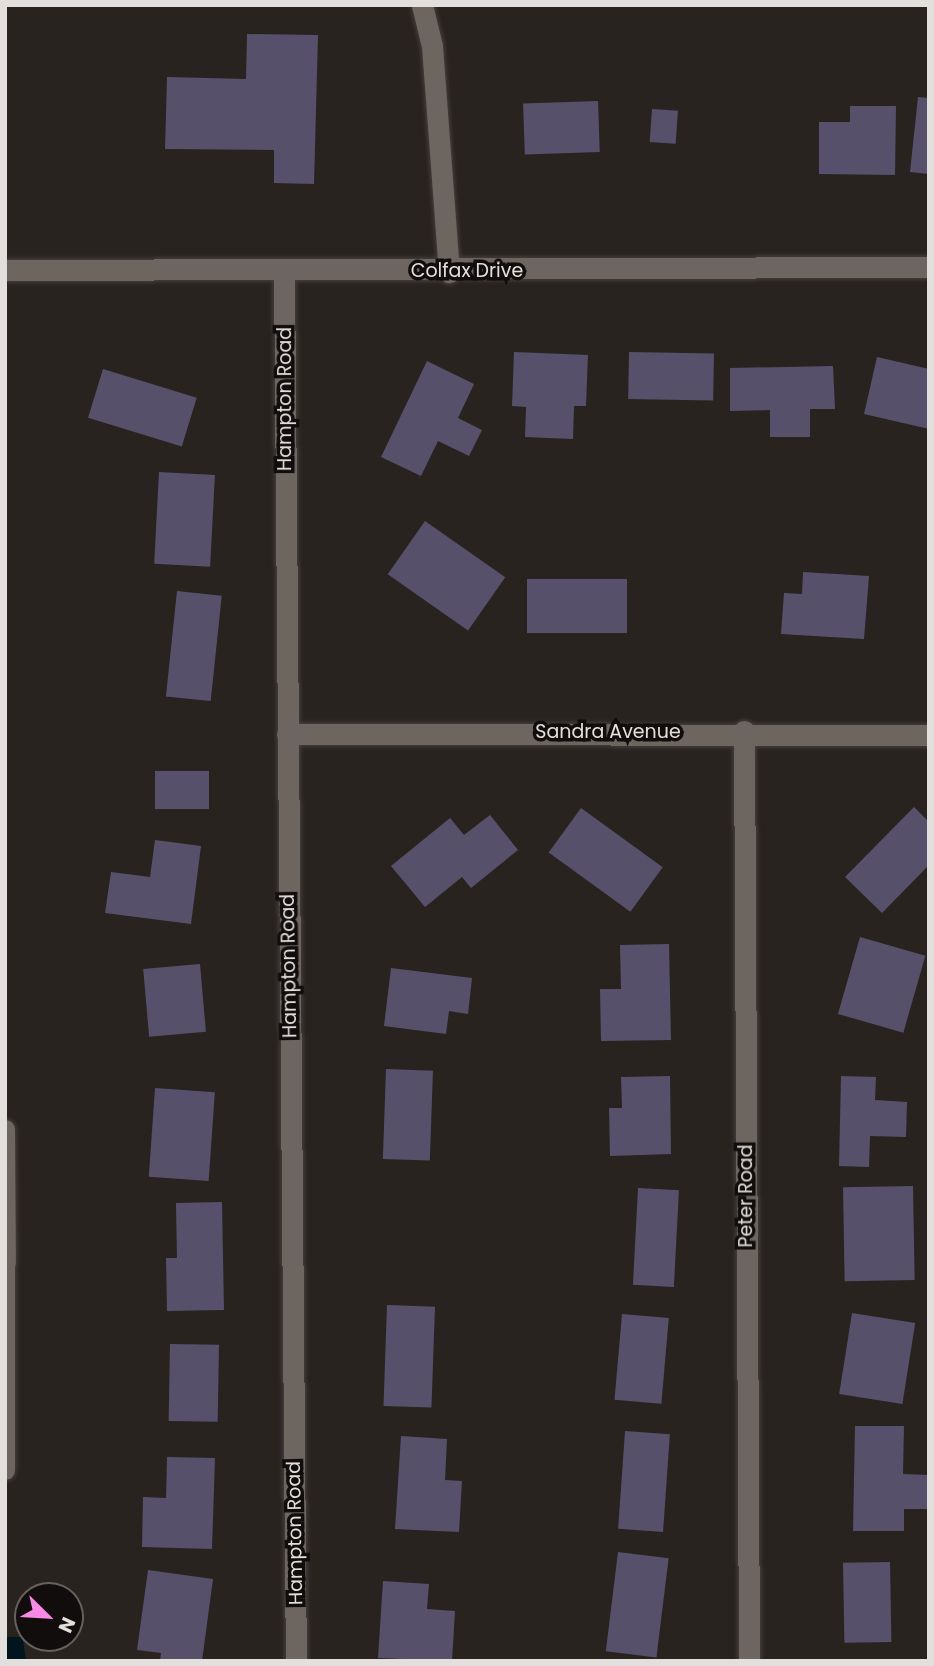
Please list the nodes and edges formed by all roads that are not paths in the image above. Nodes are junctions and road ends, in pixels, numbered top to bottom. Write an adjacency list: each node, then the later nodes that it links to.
1 (422, 5): 5 (street)
2 (929, 267): 5 (street, Colfax Drive)
3 (5, 270): 4 (street, Colfax Drive)
4 (284, 271): 5 (street, Colfax Drive); 7 (street, Hampton Road)
5 (449, 272)
6 (744, 732): 7 (street, Sandra Avenue); 8 (street, Sandra Avenue); 13 (street, Peter Road)
7 (287, 734): 12 (street, Hampton Road)
8 (929, 735)
9 (5, 1129): 10 (lane)
10 (6, 1262): 11 (lane)
11 (5, 1470)
12 (296, 1661)
13 (749, 1661)

